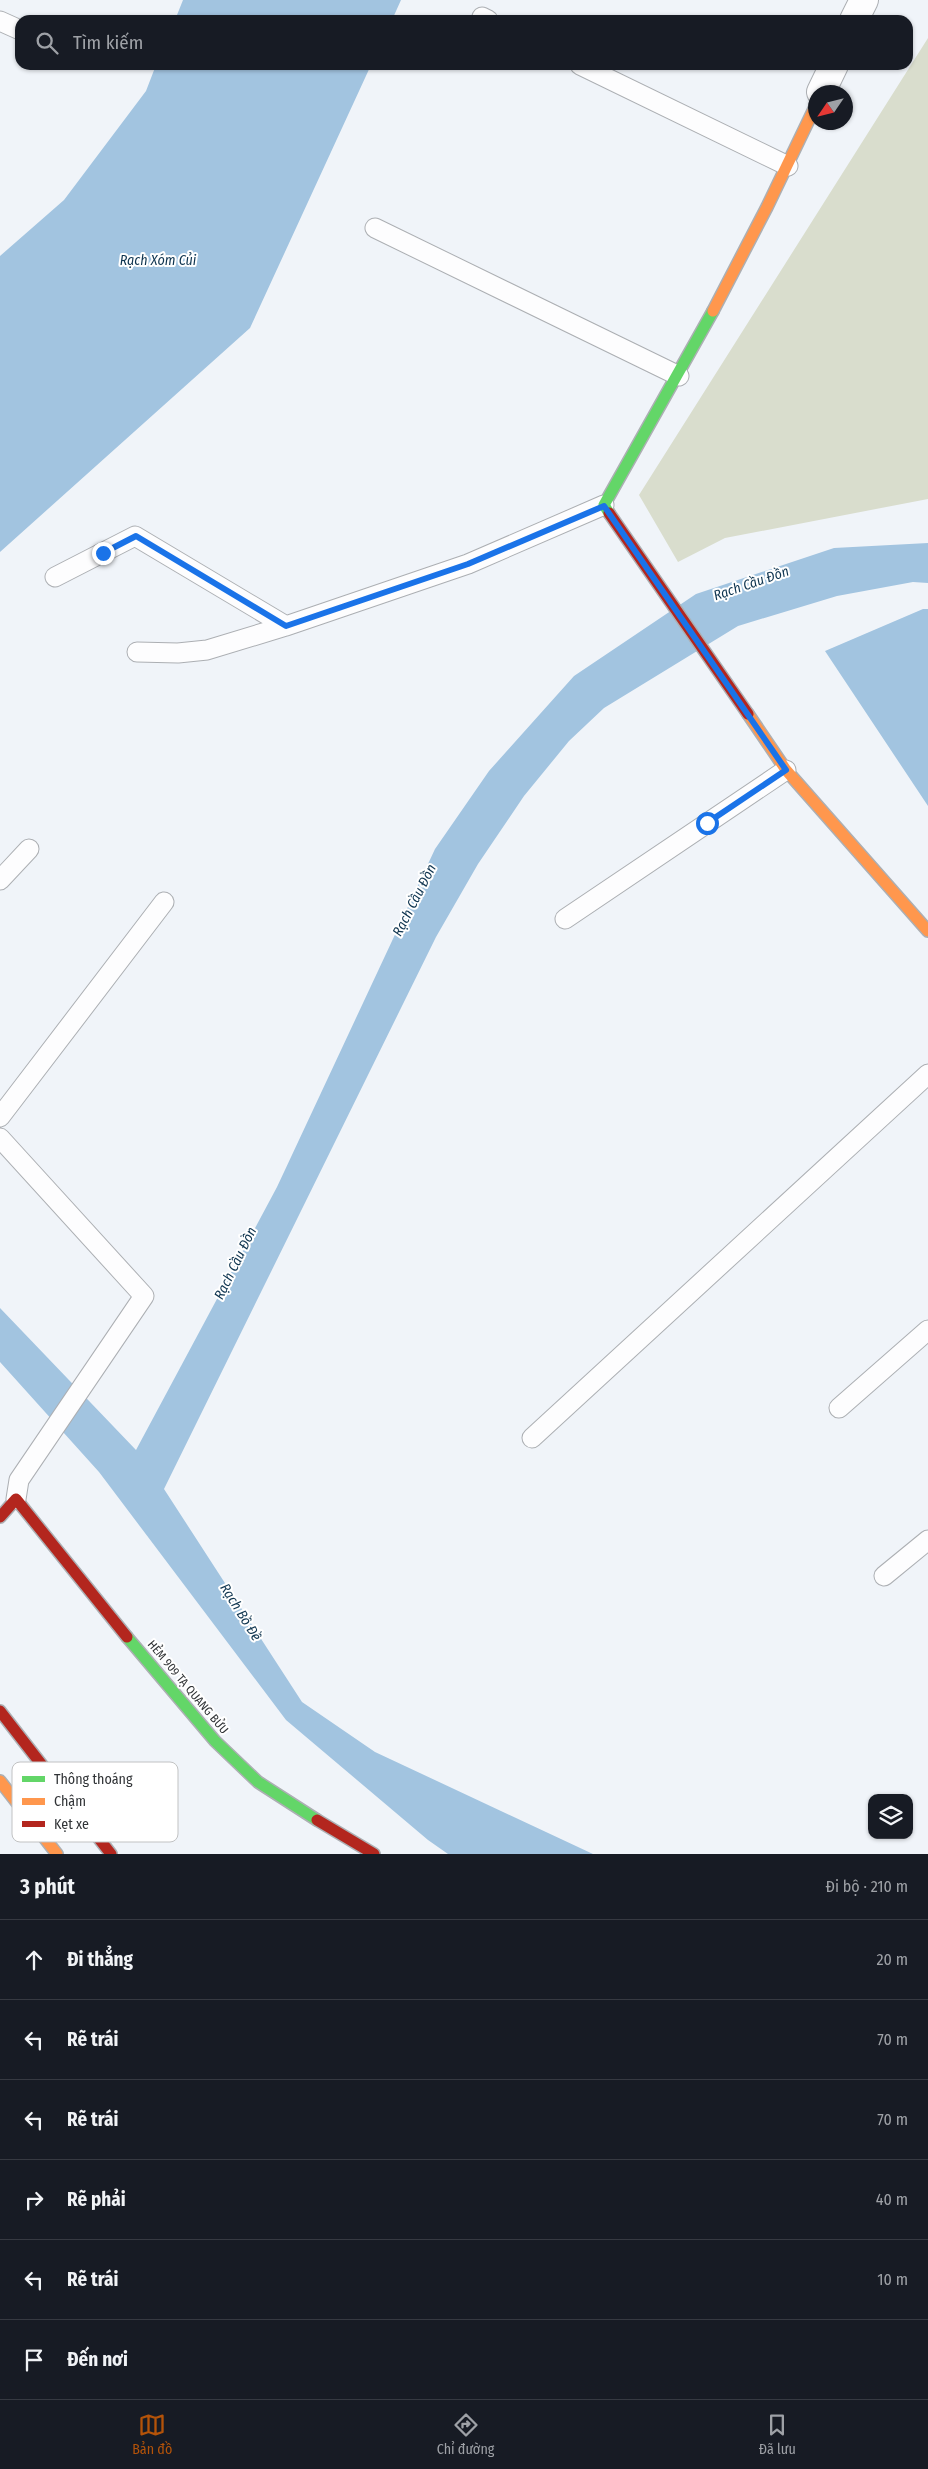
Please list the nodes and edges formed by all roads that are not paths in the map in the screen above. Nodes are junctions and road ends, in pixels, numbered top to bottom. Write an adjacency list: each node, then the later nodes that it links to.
1 (864, 0): 2 (street)
2 (856, 15)
3 (0, 21): 4 (lane)
4 (15, 28)
5 (590, 70): 9 (lane)
6 (832, 70): 7 (street)
7 (824, 85)
8 (808, 122): 9 (street)
9 (788, 166): 11 (street)
10 (375, 228): 11 (lane)
11 (679, 376): 12 (street)
12 (604, 506): 14 (lane); 16 (street)
13 (55, 577): 14 (lane)
14 (286, 626): 15 (lane)
15 (137, 652)
16 (786, 770): 20 (lane); 21 (street)
17 (29, 850): 18 (lane)
18 (0, 880)
19 (164, 902): 23 (lane)
20 (564, 919)
21 (928, 932)
22 (928, 1074): 27 (lane)
23 (0, 1117)
24 (0, 1138): 28 (lane)
25 (928, 1330): 26 (lane)
26 (839, 1408)
27 (532, 1438)
28 (16, 1499): 29 (street); 40 (street, HẺM 909 TẠ QUANG BỬU)
29 (0, 1517)
30 (928, 1540): 31 (lane)
31 (884, 1576)
32 (0, 1711): 33 (street)
33 (40, 1762)
34 (0, 1781): 35 (street)
35 (12, 1796)
36 (48, 1842): 38 (street)
37 (102, 1842): 39 (street)
38 (57, 1854)
39 (111, 1854)
40 (374, 1854)

